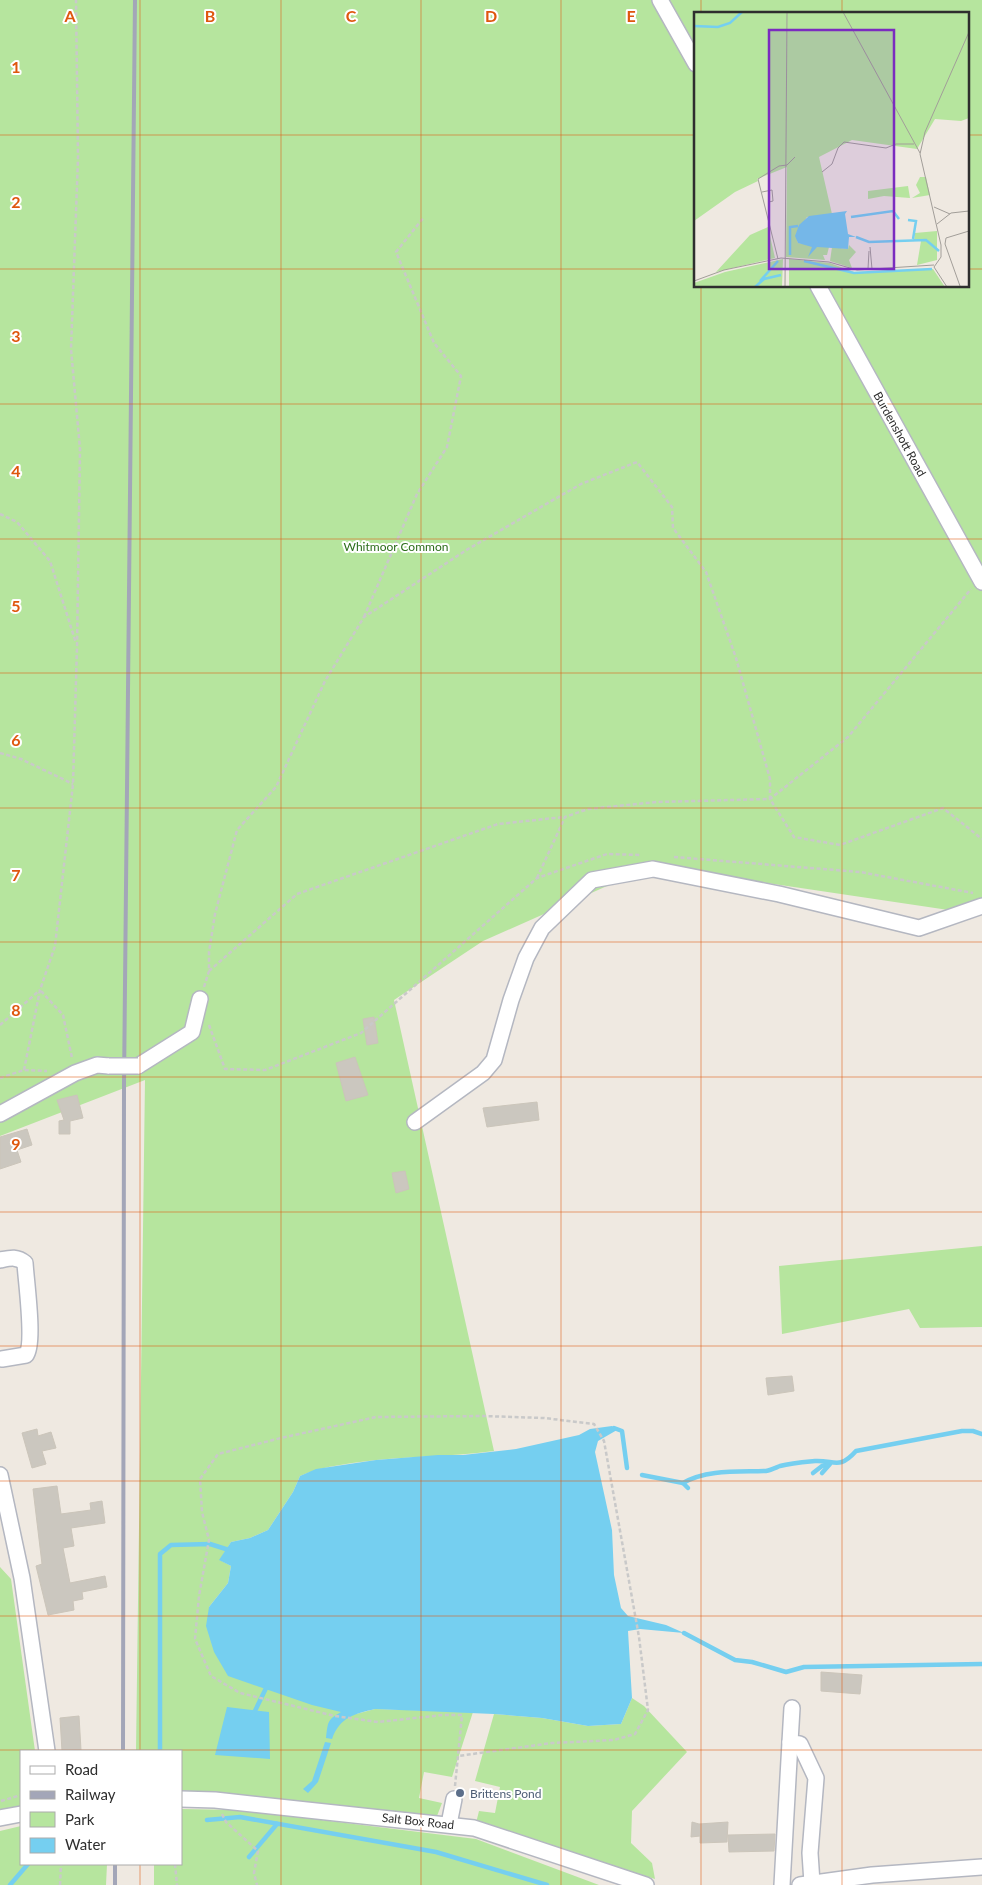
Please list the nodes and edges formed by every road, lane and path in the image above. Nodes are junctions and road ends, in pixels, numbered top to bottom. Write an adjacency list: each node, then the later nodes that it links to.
1 (76, 0): 9 (path)
2 (660, 0): 3 (street)
3 (694, 60)
4 (424, 217): 8 (path)
5 (819, 288): 7 (street, Burdenshott Road)
6 (0, 514): 9 (path)
7 (981, 580): 12 (path)
8 (364, 617): 12 (path); 20 (path)
9 (78, 648): 11 (path)
10 (0, 753): 11 (path)
11 (73, 784): 21 (path)
12 (770, 798): 13 (path); 14 (path)
13 (565, 817): 17 (path); 20 (path)
14 (982, 839)
15 (644, 856): 17 (path)
16 (671, 857): 18 (path)
17 (537, 878): 22 (path)
18 (982, 894)
19 (982, 906): 29 (street)
20 (209, 971): 22 (path)
21 (40, 990): 23 (path); 24 (path); 26 (path)
22 (200, 999): 26 (street, bridge)
23 (0, 1025)
24 (24, 1070): 25 (path); 27 (path)
25 (50, 1071)
26 (75, 1073): 28 (street)
27 (0, 1078)
28 (0, 1114)
29 (415, 1122)
30 (0, 1260): 31 (street)
31 (2, 1359)
32 (0, 1475): 35 (street)
33 (792, 1708): 34 (street)
34 (790, 1742): 48 (street); 53 (street)
35 (47, 1750)
36 (458, 1756): 36 (path); 38 (path)
37 (20, 1795): 40 (path)
38 (454, 1799): 44 (street)
39 (182, 1800): 44 (street, Salt Box Road)
40 (0, 1802)
41 (20, 1814): 42 (street)
42 (0, 1818)
43 (226, 1822): 51 (path)
44 (449, 1824): 52 (street, Salt Box Road)
45 (61, 1865): 49 (path)
46 (175, 1865): 50 (path)
47 (982, 1867): 48 (street)
48 (806, 1884)
49 (60, 1885)
50 (177, 1885)
51 (257, 1885)
52 (646, 1885)
53 (782, 1885)

